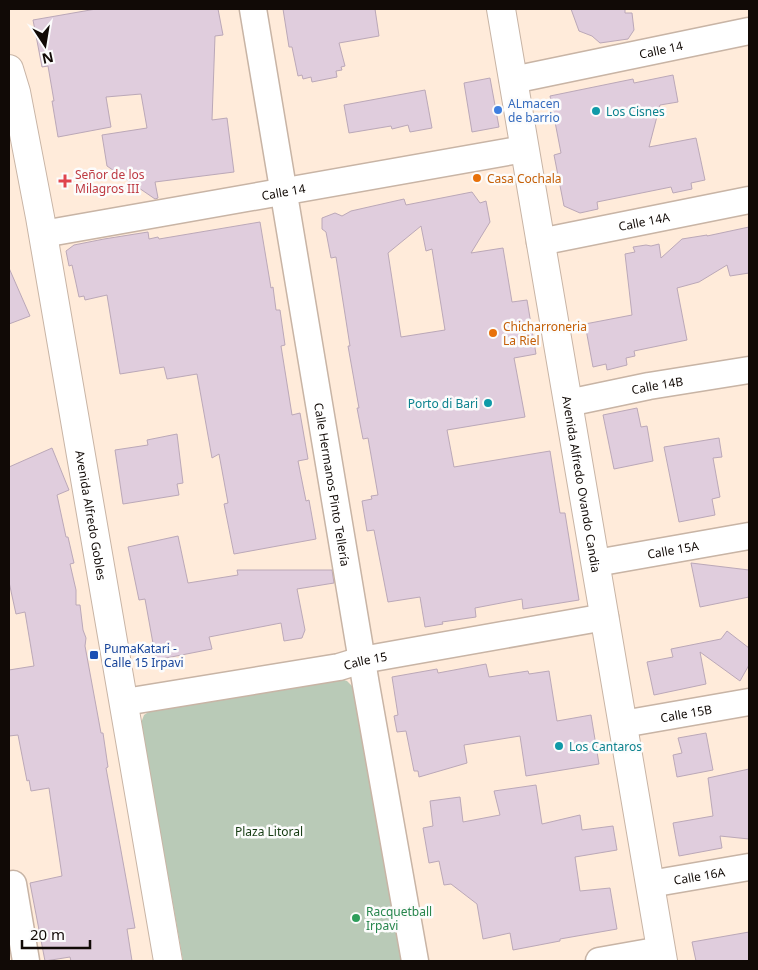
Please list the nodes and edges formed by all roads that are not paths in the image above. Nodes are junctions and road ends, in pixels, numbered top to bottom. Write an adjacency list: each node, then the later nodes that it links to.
1 (253, 9): 7 (street, Calle Hermanos Pinto Tellería)
2 (501, 9): 5 (main road, Avenida Alfredo Ovando Candia)
3 (749, 31): 5 (street, Calle 14)
4 (9, 69): 9 (main road, Avenida Alfredo Gobles)
5 (513, 80): 6 (main road, Avenida Alfredo Ovando Candia)
6 (524, 149): 7 (street, Calle 14); 10 (main road, Avenida Alfredo Ovando Candia)
7 (283, 190): 9 (street, Calle 14); 16 (street, Calle Hermanos Pinto Tellería)
8 (749, 200): 10 (street, Calle 14A)
9 (43, 234): 17 (main road, Avenida Alfredo Gobles)
10 (540, 242): 12 (main road, Avenida Alfredo Ovando Candia)
11 (749, 370): 12 (street, Calle 14B)
12 (568, 403): 14 (main road, Avenida Alfredo Ovando Candia)
13 (749, 536): 14 (street, Calle 15A)
14 (596, 563): 15 (main road, Avenida Alfredo Ovando Candia)
15 (605, 617): 16 (street, Calle 15); 19 (main road, Avenida Alfredo Ovando Candia)
16 (362, 660): 17 (street, Calle 15); 26 (street, Calle Hermanos Pinto Tellería)
17 (125, 702): 25 (main road, Avenida Alfredo Gobles)
18 (749, 702): 19 (street, Calle 15B)
19 (623, 724): 22 (main road, Avenida Alfredo Ovando Candia)
20 (749, 867): 22 (street, Calle 16A)
21 (13, 884): 24 (street)
22 (650, 884): 23 (main road, Avenida Alfredo Ovando Candia)
23 (662, 956): 27 (street)
24 (26, 961)
25 (168, 961)
26 (415, 961)
27 (599, 961)

